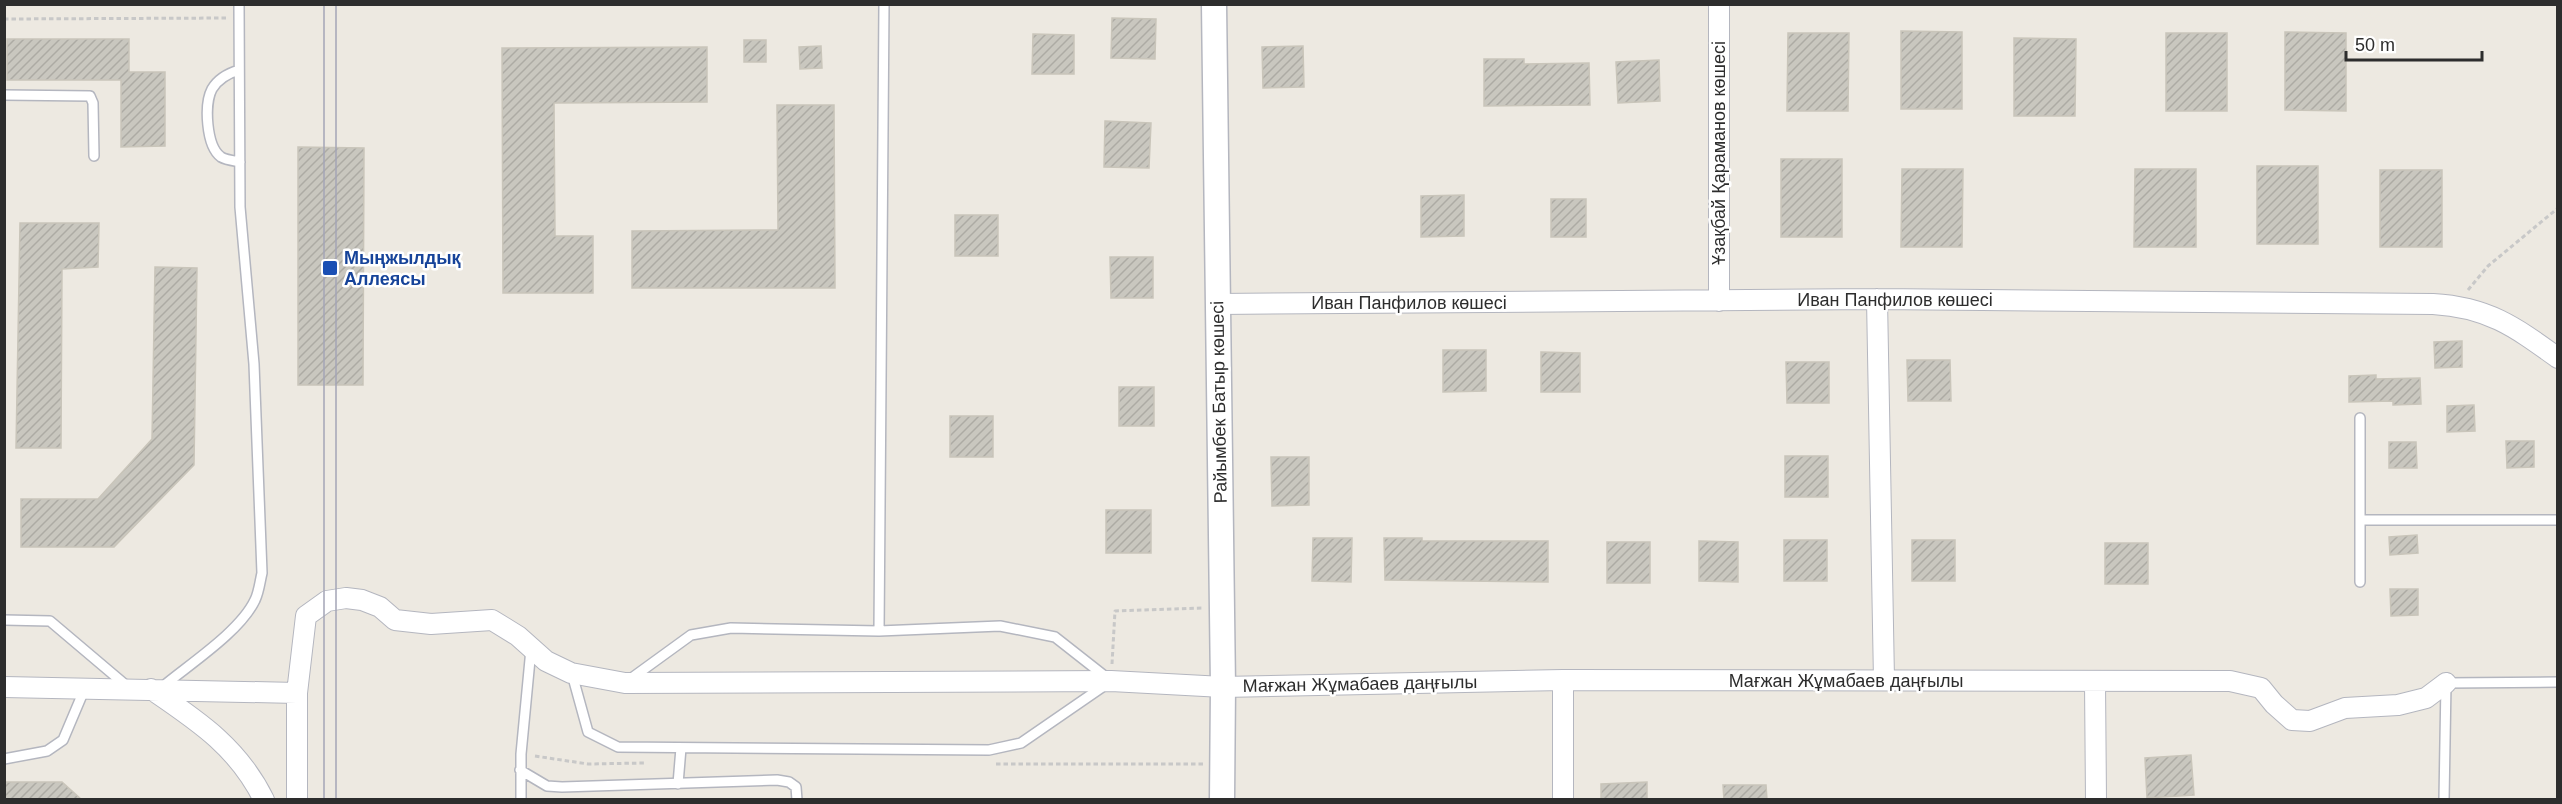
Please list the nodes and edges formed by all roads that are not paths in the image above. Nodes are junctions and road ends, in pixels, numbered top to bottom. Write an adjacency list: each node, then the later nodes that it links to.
1 (239, 4): 5 (lane)
2 (884, 4): 18 (lane)
3 (1214, 4): 11 (street, Райымбек Батыр көшесі)
4 (1719, 4): 10 (street, Ұзақбай Қараманов көшесі)
5 (239, 70): 8 (lane); 8 (lane)
6 (4, 95): 7 (lane)
7 (94, 156)
8 (240, 162): 32 (lane)
9 (1877, 299): 10 (street, Иван Панфилов көшесі); 12 (street, Иван Панфилов көшесі); 23 (street)
10 (1719, 301): 11 (street, Иван Панфилов көшесі)
11 (1218, 304): 29 (street, Райымбек Батыр көшесі)
12 (2558, 358)
13 (2360, 418): 14 (lane)
14 (2360, 520): 15 (lane); 16 (lane)
15 (2558, 520)
16 (2360, 582)
17 (4, 620): 31 (lane)
18 (879, 631): 22 (lane); 26 (lane)
19 (531, 647): 20 (street, Мағжан Жұмабаев даңғылы); 33 (street, Мағжан Жұмабаев даңғылы); 36 (lane)
20 (571, 673): 26 (street, Мағжан Жұмабаев даңғылы); 34 (lane)
21 (1563, 680): 23 (street, Мағжан Жұмабаев даңғылы); 29 (street, Мағжан Жұмабаев даңғылы); 43 (street)
22 (1111, 681): 26 (street, Мағжан Жұмабаев даңғылы); 29 (street, Мағжан Жұмабаев даңғылы); 34 (lane)
23 (1884, 681): 24 (street, Мағжан Жұмабаев даңғылы)
24 (2096, 682): 27 (street, Мағжан Жұмабаев даңғылы); 44 (street)
25 (2558, 682): 27 (lane)
26 (625, 683)
27 (2446, 683): 45 (lane)
28 (4, 687): 30 (street)
29 (1223, 687): 42 (street, Райымбек Батыр көшесі)
30 (85, 688): 31 (street); 35 (lane)
31 (129, 688): 32 (street)
32 (156, 689): 33 (street); 38 (street)
33 (297, 693): 39 (street, Мағжан Жұмабаев даңғылы)
34 (681, 748): 37 (lane)
35 (4, 759)
36 (520, 770): 37 (lane); 40 (lane)
37 (678, 784): 41 (lane)
38 (264, 800)
39 (297, 800)
40 (521, 800)
41 (797, 800)
42 (1222, 800)
43 (1563, 800)
44 (2096, 800)
45 (2444, 800)

